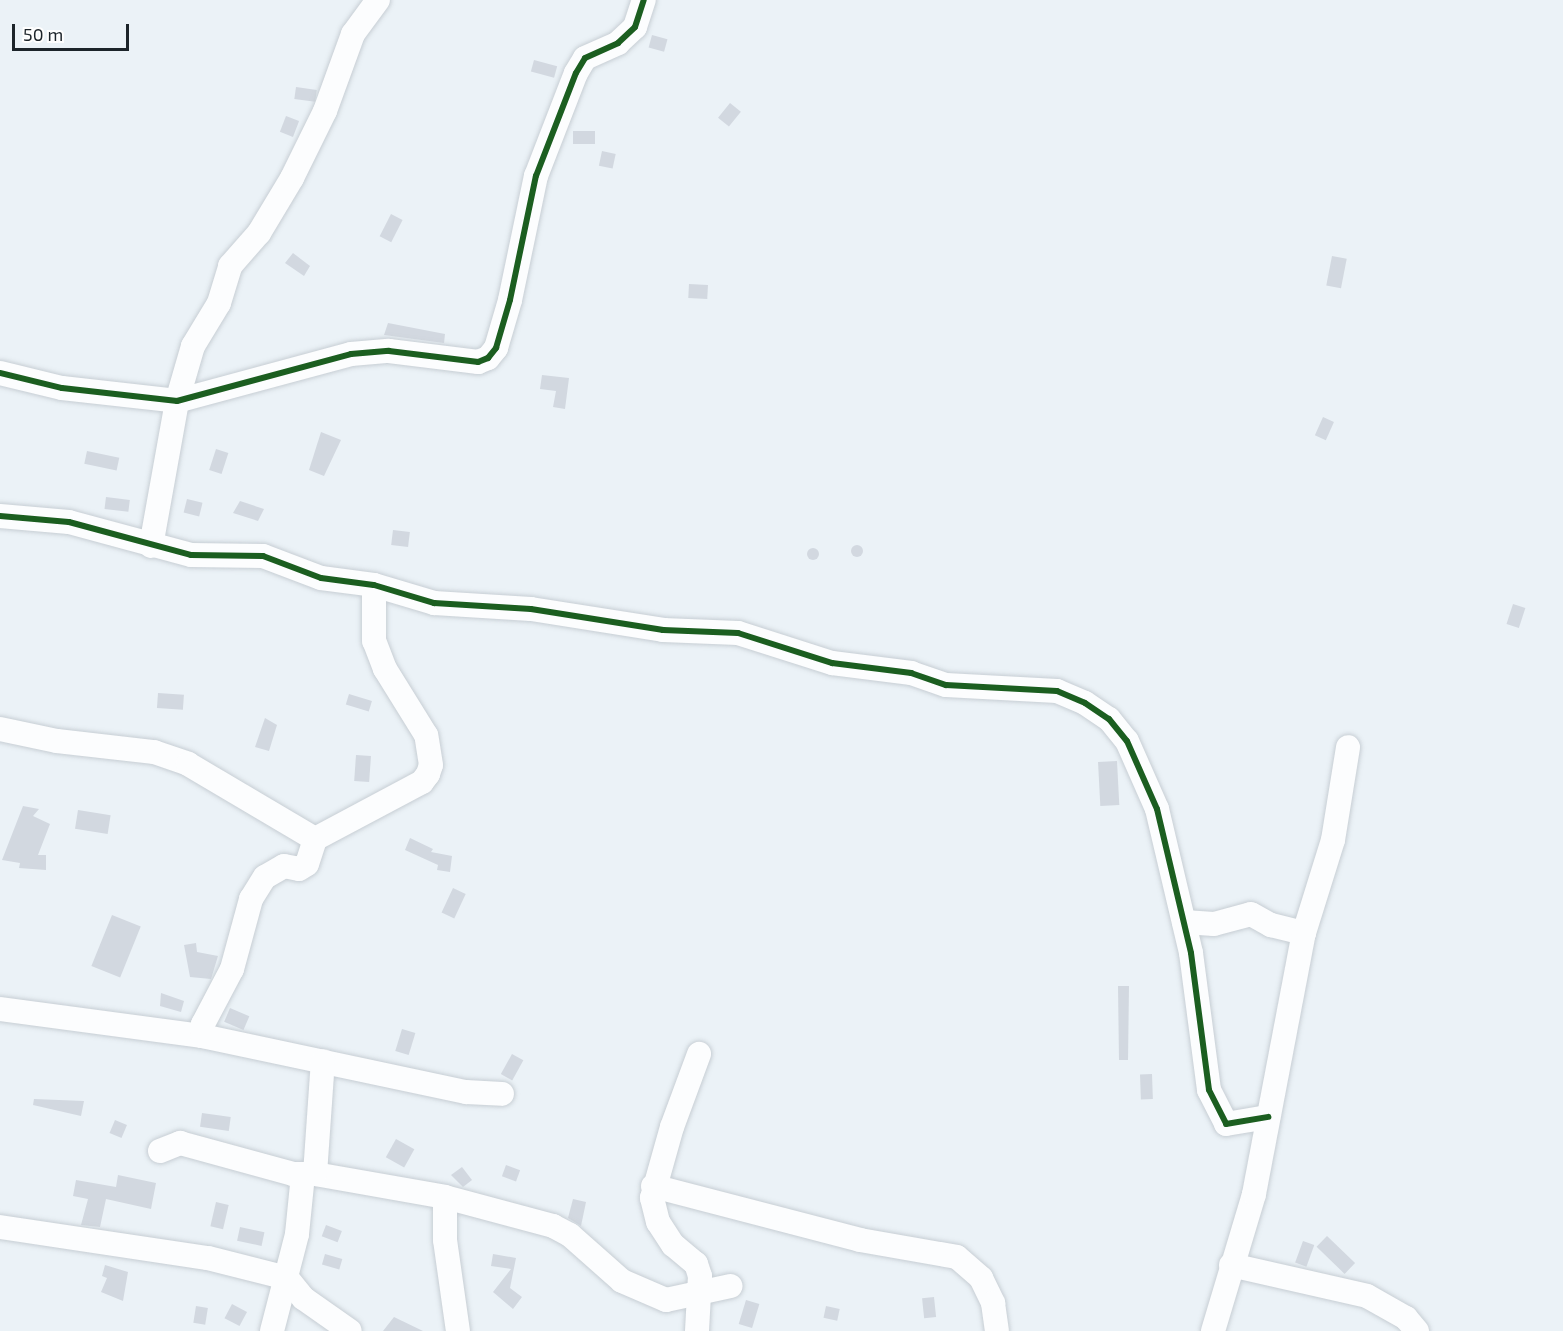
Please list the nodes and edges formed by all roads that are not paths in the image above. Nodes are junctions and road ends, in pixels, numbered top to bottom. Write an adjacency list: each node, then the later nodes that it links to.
1 (378, 0): 4 (street)
2 (644, 0): 4 (street)
3 (0, 372): 4 (street)
4 (177, 401): 6 (street)
5 (0, 516): 6 (street)
6 (151, 546): 7 (street)
7 (374, 585): 10 (street); 11 (street)
8 (0, 729): 10 (street)
9 (1348, 747): 12 (street)
10 (315, 839): 14 (street)
11 (1184, 922): 12 (street); 18 (street)
12 (1304, 933): 18 (street)
13 (0, 1009): 14 (street)
14 (202, 1036): 16 (street)
15 (699, 1054): 21 (street)
16 (323, 1061): 17 (street); 20 (street)
17 (502, 1094)
18 (1268, 1117): 24 (street)
19 (160, 1151): 20 (street)
20 (309, 1175): 22 (street); 25 (street)
21 (653, 1186): 27 (street); 32 (street)
22 (445, 1197): 27 (street); 30 (street)
23 (0, 1227): 25 (street)
24 (1231, 1265): 33 (street); 34 (street)
25 (287, 1278): 28 (street); 29 (street)
26 (731, 1286): 27 (street)
27 (699, 1294): 31 (street)
28 (272, 1331)
29 (350, 1331)
30 (458, 1331)
31 (697, 1331)
32 (997, 1331)
33 (1213, 1331)
34 (1418, 1331)

